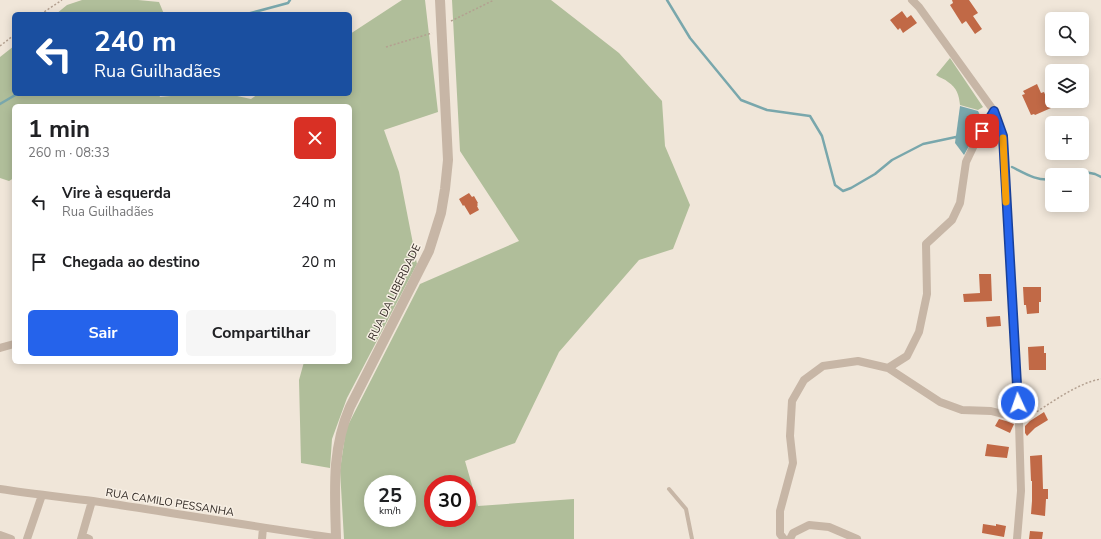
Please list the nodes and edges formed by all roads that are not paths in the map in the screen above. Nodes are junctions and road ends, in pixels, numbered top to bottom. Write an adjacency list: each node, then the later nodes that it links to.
1 (440, 0): 18 (street, RUA DA LIBERDADE)
2 (912, 0): 3 (street)
3 (994, 111): 6 (street); 7 (street)
4 (12, 345): 5 (street)
5 (0, 348)
6 (888, 368): 7 (street); 20 (street)
7 (1018, 420): 23 (street)
8 (0, 489): 10 (street, RUA CAMILO PESSANHA)
9 (669, 489): 19 (lane)
10 (42, 496): 11 (street, RUA CAMILO PESSANHA); 16 (street)
11 (92, 501): 12 (street, RUA CAMILO PESSANHA); 14 (street)
12 (263, 528): 17 (street); 18 (street, RUA CAMILO PESSANHA)
13 (0, 535): 15 (street)
14 (84, 538)
15 (11, 539)
16 (26, 539)
17 (262, 539)
18 (336, 539)
19 (692, 539)
20 (784, 539)
21 (790, 539): 22 (street)
22 (857, 539)
23 (1017, 539)

